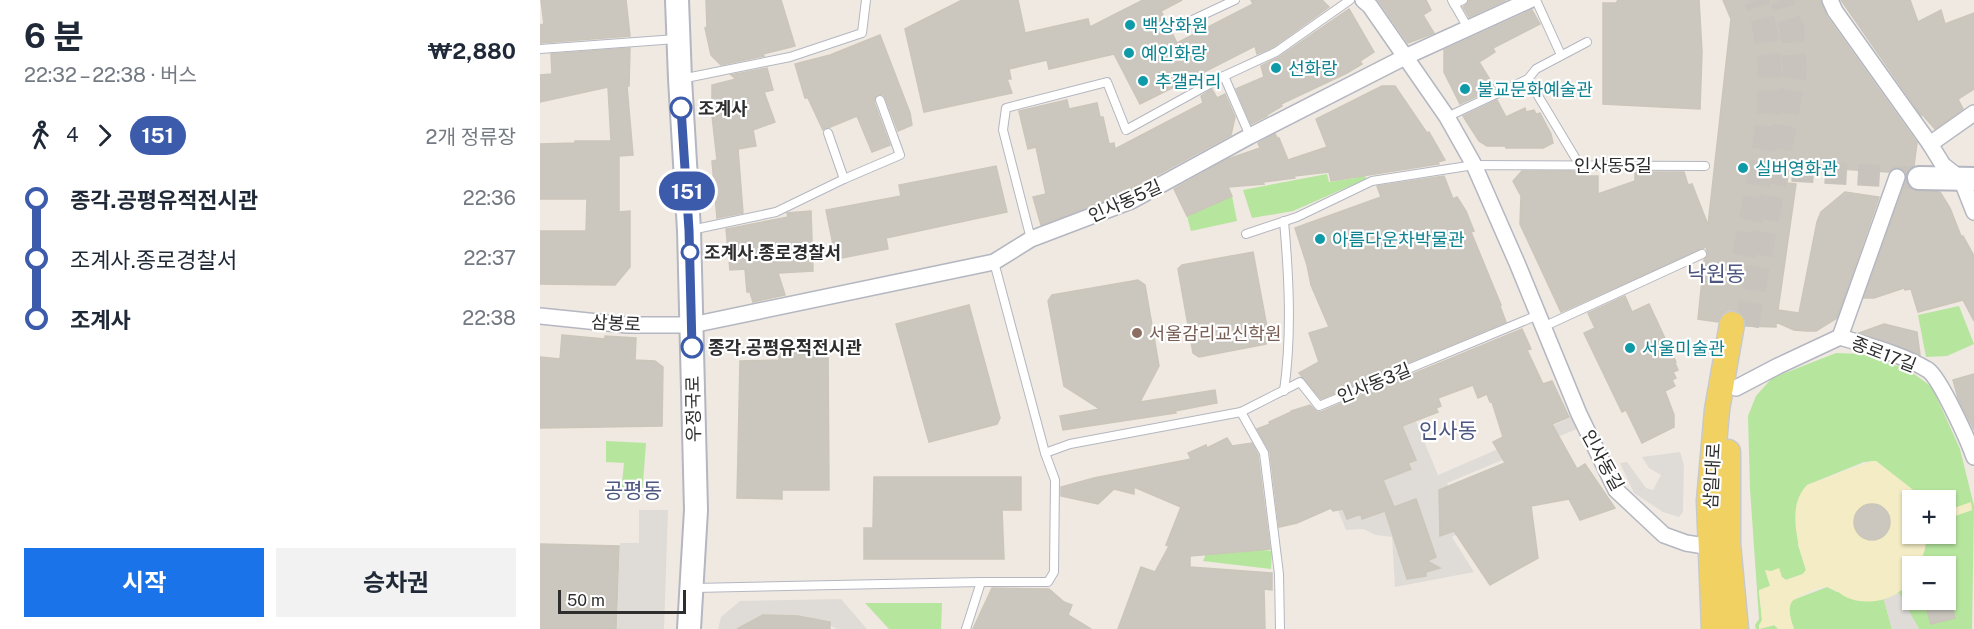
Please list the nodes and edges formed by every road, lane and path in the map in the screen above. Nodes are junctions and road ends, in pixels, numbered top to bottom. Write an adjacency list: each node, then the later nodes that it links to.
1 (677, 0): 13 (main road, 우정국로)
2 (866, 0): 19 (lane)
3 (1235, 0): 11 (lane)
4 (1350, 0): 18 (lane)
5 (1463, 0): 10 (lane)
6 (1530, 0): 12 (street, 인사동5길)
7 (1536, 0): 16 (lane)
8 (1830, 0): 26 (street)
9 (1369, 2): 17 (street, 인사동길)
10 (1453, 2): 12 (lane)
11 (1188, 22)
12 (1468, 28): 17 (street, 인사동5길)
13 (678, 39): 15 (lane); 19 (main road, 우정국로)
14 (1587, 42): 16 (lane)
15 (540, 49)
16 (1561, 55): 20 (lane)
17 (1405, 57): 23 (street, 인사동길); 25 (street, 인사동5길)
18 (1224, 76): 25 (lane); 37 (lane)
19 (680, 79): 35 (main road, 우정국로)
20 (1528, 79): 23 (lane); 27 (lane)
21 (880, 100): 31 (lane)
22 (1974, 113): 26 (street)
23 (1447, 117): 28 (street, 인사동길)
24 (828, 133): 31 (lane)
25 (1250, 136): 37 (street, 인사동5길)
26 (1930, 144): 32 (street)
27 (1579, 164): 28 (lane, 인사동5길); 29 (lane, 인사동5길)
28 (1474, 165): 34 (lane, 인사동5길); 41 (street, 인사동길)
29 (1705, 166)
30 (1908, 178): 32 (main road); 43 (street, 종로17길)
31 (844, 179): 35 (lane)
32 (1967, 179): 33 (street)
33 (1974, 212)
34 (1284, 221): 36 (lane, 인사동5길); 45 (lane)
35 (689, 230): 42 (main road, 우정국로)
36 (1246, 234)
37 (1031, 240): 39 (street, 인사동5길)
38 (1702, 254): 41 (lane)
39 (994, 262): 42 (street, 인사동5길); 47 (lane)
40 (540, 316): 42 (street, 삼봉로)
41 (1540, 321): 45 (lane, 인사동3길); 49 (street, 인사동길)
42 (692, 326): 51 (main road, 우정국로)
43 (1840, 337): 44 (street); 48 (street, 종로17길)
44 (1736, 388): 49 (main road, 삼일대로); 56 (main road, 삼일대로)
45 (1284, 391): 46 (lane, 인사동3길)
46 (1241, 412): 47 (lane, 인사동3길); 54 (lane)
47 (1045, 453): 50 (lane)
48 (1974, 457)
49 (1711, 547): 55 (main road, 삼일대로)
50 (981, 582): 51 (lane); 53 (lane)
51 (692, 588): 52 (main road, 우정국로)
52 (689, 629)
53 (966, 629)
54 (1280, 629)
55 (1714, 629)
56 (1736, 629)

